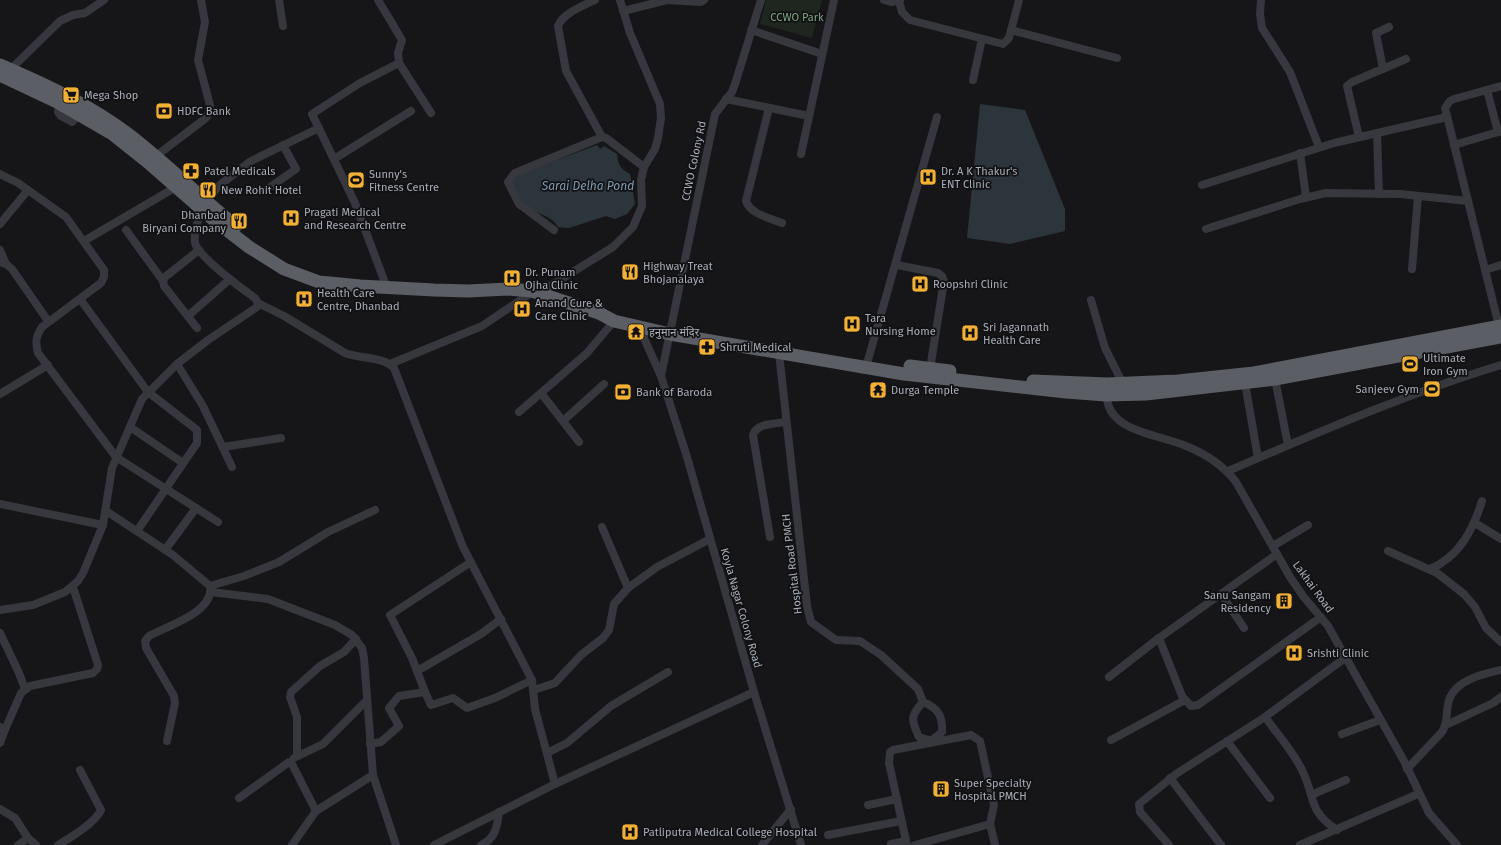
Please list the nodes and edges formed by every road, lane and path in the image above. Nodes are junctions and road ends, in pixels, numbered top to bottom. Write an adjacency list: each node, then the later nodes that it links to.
1 (104, 0): 25 (street)
2 (201, 0): 46 (street)
3 (279, 0): 15 (street)
4 (378, 0): 23 (street)
5 (595, 0): 39 (street)
6 (620, 0): 14 (street)
7 (704, 0): 14 (street)
8 (761, 0): 17 (street, CCWO Colony Rd)
9 (834, 0): 20 (street)
10 (884, 0): 11 (street)
11 (899, 0): 19 (street)
12 (1019, 0): 18 (street)
13 (1261, 0): 43 (street)
14 (623, 11): 48 (street)
15 (283, 26)
16 (1389, 27): 24 (street)
17 (751, 30): 20 (street); 29 (street, CCWO Colony Rd)
18 (1011, 30): 19 (street); 21 (street)
19 (982, 39): 26 (street)
20 (822, 54): 33 (street)
21 (1117, 58)
22 (1406, 59): 24 (street)
23 (399, 63): 32 (street); 36 (street)
24 (1383, 69): 40 (street)
25 (3, 70): 46 (highway); 51 (highway)
26 (973, 80)
27 (1501, 86): 28 (street)
28 (1487, 90): 35 (street); 37 (street)
29 (726, 99): 30 (street); 85 (street, CCWO Colony Rd)
30 (769, 108): 33 (street); 59 (street)
31 (411, 111): 47 (street)
32 (431, 114)
33 (809, 116): 45 (street)
34 (937, 117): 68 (street)
35 (1447, 117): 38 (street); 42 (street)
36 (319, 128): 41 (street); 47 (street)
37 (1499, 131): 42 (street)
38 (1377, 133): 40 (street); 54 (street)
39 (602, 137): 48 (street); 63 (street)
40 (1359, 137): 43 (street)
41 (283, 145): 53 (street); 58 (street)
42 (1454, 145): 57 (street)
43 (1319, 147): 44 (street)
44 (1300, 153): 50 (street); 56 (street)
45 (800, 154)
46 (156, 156): 58 (highway)
47 (334, 159): 74 (street)
48 (644, 168): 75 (street)
49 (0, 174): 52 (street)
50 (1202, 185)
51 (176, 187): 58 (highway); 64 (street)
52 (28, 190): 60 (street); 64 (street)
53 (266, 190)
54 (1378, 194): 55 (street); 56 (street)
55 (1418, 196): 57 (street); 70 (street)
56 (1306, 197): 61 (street)
57 (1468, 201): 71 (street)
58 (203, 205): 66 (street); 74 (highway)
59 (782, 223)
60 (0, 224)
61 (1206, 229)
62 (126, 230): 73 (street)
63 (554, 230)
64 (84, 241): 76 (street)
65 (0, 250): 67 (street)
66 (199, 250): 72 (street); 73 (street)
67 (3, 263): 81 (street)
68 (897, 265): 88 (street); 94 (street)
69 (1501, 265): 71 (street)
70 (1412, 269)
71 (1485, 270): 86 (street)
72 (230, 279): 78 (street); 80 (street)
73 (163, 281): 80 (street)
74 (385, 284): 75 (highway)
75 (536, 292): 79 (highway); 90 (street)
76 (80, 299): 81 (street); 101 (street)
77 (1091, 300): 99 (street)
78 (258, 303): 89 (street); 90 (street)
79 (599, 312): 82 (highway); 85 (highway)
80 (188, 316): 84 (street)
81 (48, 321): 91 (street)
82 (614, 321): 83 (highway); 102 (street)
83 (639, 327): 85 (highway); 95 (street, Koyla Nagar Colony Road)
84 (197, 328)
85 (670, 330): 87 (highway); 88 (highway); 95 (street, Koyla Nagar Colony Road)
86 (1500, 330): 96 (highway); 99 (highway)
87 (779, 353): 93 (highway); 106 (street, Hospital Road PMCH)
88 (868, 360): 93 (highway)
89 (177, 364): 101 (street); 111 (street)
90 (390, 364): 136 (street)
91 (48, 365): 103 (street); 112 (street)
92 (1501, 366): 110 (street)
93 (887, 368): 94 (highway); 100 (highway)
94 (930, 368): 100 (highway)
95 (661, 376): 130 (street, Koyla Nagar Colony Road)
96 (1275, 379): 97 (highway); 110 (street)
97 (1245, 383): 100 (highway); 113 (street)
98 (604, 384): 105 (street)
99 (1123, 384): 100 (highway)
100 (1107, 390): 116 (street, Lakhai Road)
101 (148, 392): 107 (street); 114 (street)
102 (541, 393): 104 (street); 105 (street)
103 (0, 394)
104 (519, 412)
105 (563, 421): 109 (street)
106 (786, 422): 129 (street); 163 (street, Hospital Road PMCH)
107 (130, 427): 112 (street); 114 (street)
108 (282, 438): 111 (street)
109 (579, 442)
110 (1288, 445): 113 (street)
111 (223, 447): 115 (street)
112 (116, 457): 117 (street); 121 (street)
113 (1258, 458): 116 (street)
114 (183, 463): 117 (street)
115 (232, 467)
116 (1228, 471): 132 (street, Lakhai Road)
117 (166, 489): 120 (street); 128 (street)
118 (1482, 501): 124 (street)
119 (0, 504): 125 (street)
120 (196, 508): 123 (street); 133 (street)
121 (106, 510): 125 (street); 128 (street)
122 (375, 510): 140 (street)
123 (218, 522)
124 (1475, 523): 131 (street); 137 (street)
125 (103, 525): 138 (street)
126 (1308, 525): 132 (street)
127 (602, 527): 139 (street)
128 (137, 531): 133 (street)
129 (770, 537)
130 (710, 539): 139 (street); 159 (street, Koyla Nagar Colony Road)
131 (1501, 539)
132 (1273, 546): 135 (street, Lakhai Road)
133 (165, 550): 140 (street)
134 (1388, 551): 137 (street)
135 (1277, 554): 141 (street); 143 (street, Lakhai Road)
136 (471, 562): 144 (street); 152 (street)
137 (1430, 570): 149 (street)
138 (73, 587): 142 (street); 156 (street)
139 (628, 588): 157 (street)
140 (210, 589): 148 (street); 170 (street)
141 (1221, 594): 145 (street); 147 (street)
142 (0, 610)
143 (1321, 617): 150 (street, Lakhai Road); 162 (street)
144 (501, 619): 152 (street); 155 (street)
145 (1244, 628)
146 (0, 633): 156 (street)
147 (1159, 638): 154 (street); 162 (street)
148 (356, 639): 161 (street); 176 (street)
149 (1501, 642)
150 (1345, 658): 164 (street); 165 (street, Lakhai Road)
151 (1501, 670): 166 (street)
152 (417, 671): 158 (street)
153 (668, 672): 175 (street)
154 (1109, 677)
155 (532, 680): 157 (street); 158 (street)
156 (25, 689): 167 (street)
157 (534, 690): 175 (street)
158 (425, 692): 174 (street)
159 (754, 692): 183 (street); 191 (street, Koyla Nagar Colony Road)
160 (1501, 697): 166 (street)
161 (366, 700): 174 (street); 176 (street)
162 (1184, 700): 169 (street)
163 (923, 702): 171 (street); 171 (street)
164 (1265, 717): 172 (street); 185 (street)
165 (1380, 720): 168 (street); 178 (street, Lakhai Road)
166 (1446, 725): 178 (street)
167 (2, 729): 173 (street)
168 (1342, 734)
169 (1111, 740)
170 (167, 741)
171 (932, 741): 188 (street); 195 (street)
172 (1227, 741): 181 (street); 187 (street)
173 (0, 743)
174 (370, 744): 180 (street)
175 (547, 753): 183 (street)
176 (297, 756): 177 (street)
177 (289, 762): 186 (street); 192 (street)
178 (1407, 769): 184 (street, Lakhai Road)
179 (80, 770): 203 (street)
180 (373, 775): 192 (street); 205 (street)
181 (1170, 778): 212 (street); 213 (street)
182 (1346, 780): 185 (street)
183 (555, 784): 193 (street)
184 (1418, 794): 196 (street); 215 (street, Lakhai Road)
185 (1311, 795): 196 (street)
186 (238, 798)
187 (1270, 798)
188 (896, 799): 189 (street); 194 (street)
189 (868, 804)
190 (0, 809): 198 (street)
191 (791, 809): 208 (street); 209 (street, Koyla Nagar Colony Road)
192 (316, 811): 204 (street)
193 (499, 812): 206 (street); 207 (street)
194 (901, 821): 197 (street); 199 (street)
195 (990, 824): 210 (street); 211 (street)
196 (1336, 830): 214 (street)
197 (828, 835)
198 (28, 838): 201 (street); 202 (street)
199 (906, 843): 200 (street)
200 (891, 844)
201 (18, 845)
202 (36, 845)
203 (58, 845)
204 (292, 845)
205 (396, 845)
206 (434, 845)
207 (481, 845)
208 (762, 845)
209 (801, 845)
210 (915, 845)
211 (995, 845)
212 (1169, 845)
213 (1221, 845)
214 (1300, 845)
215 (1457, 845)

